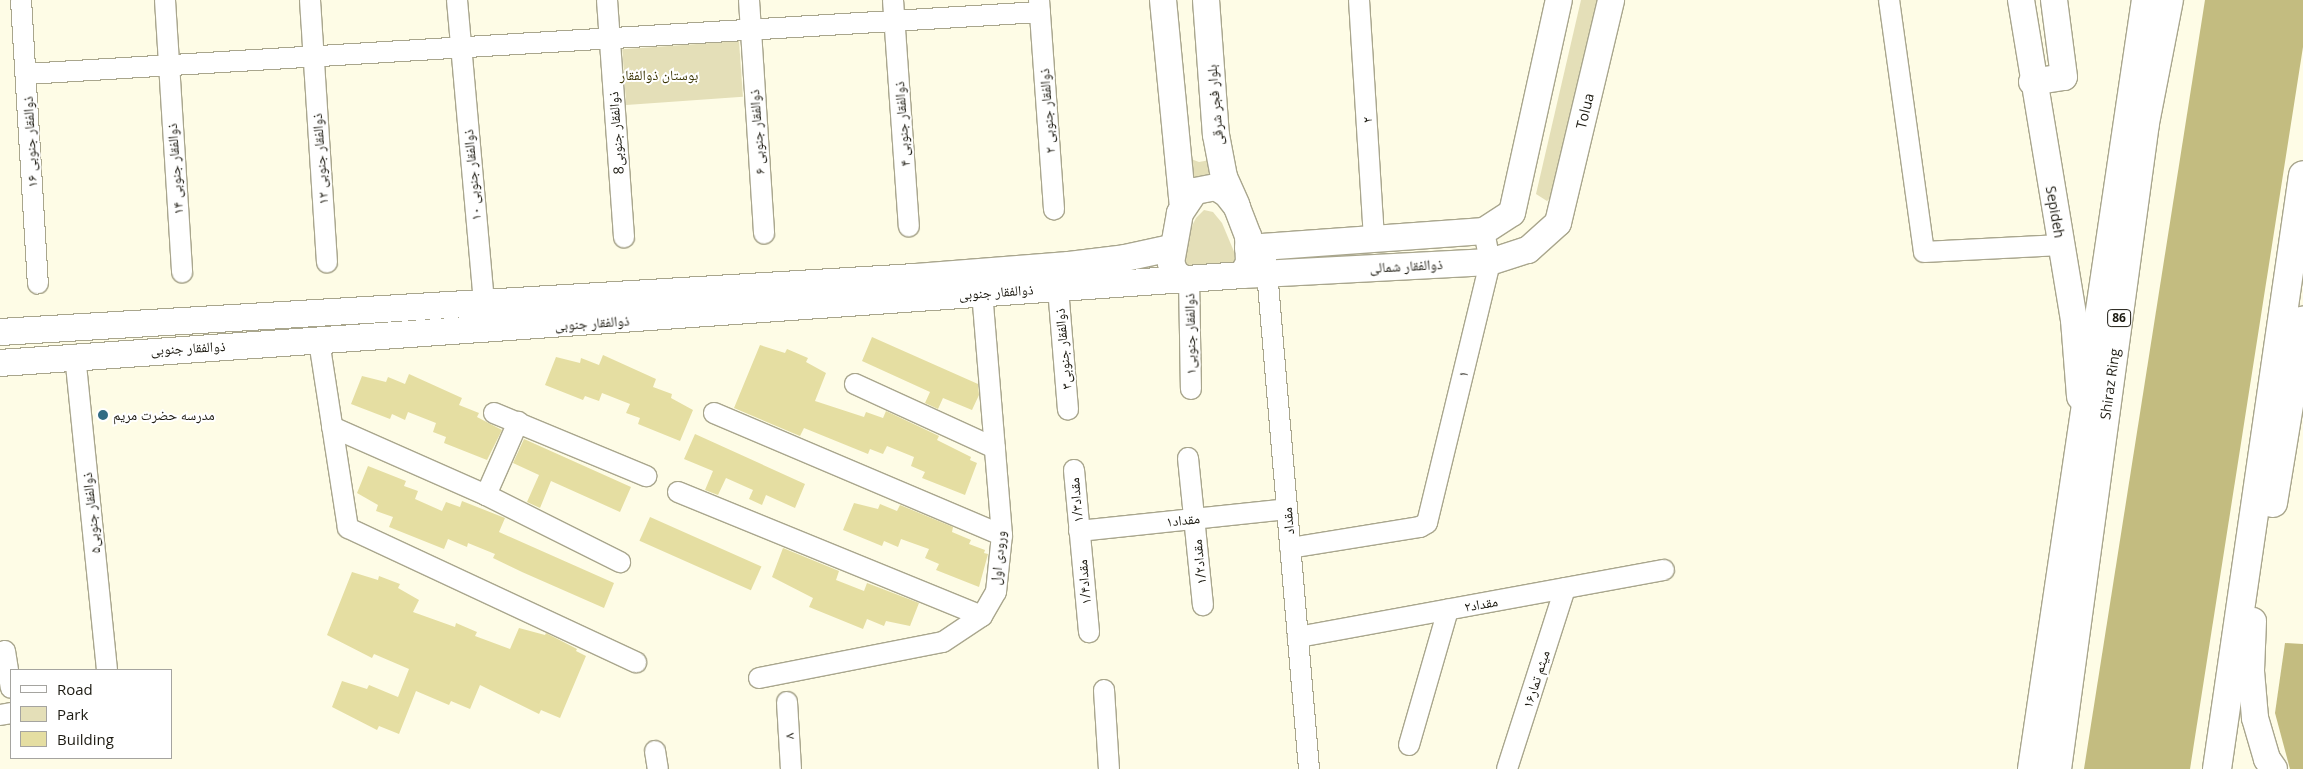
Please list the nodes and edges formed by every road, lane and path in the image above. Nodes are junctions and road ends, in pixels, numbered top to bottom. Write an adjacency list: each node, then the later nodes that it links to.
1 (21, 0): 25 (street, ۱۶ ذوالفقار جنوبی)
2 (165, 0): 24 (street, ۱۴ ذوالفقار جنوبی)
3 (310, 0): 23 (street, ۱۲ ذوالفقار جنوبی)
4 (457, 0): 22 (street, ۱۰ ذوالفقار جنوبی)
5 (606, 0): 21 (street, 8ذوالفقار جنوبی)
6 (749, 0): 20 (street, ۶ ذوالفقار جنوبی)
7 (893, 0): 19 (street, ۴ ذوالفقار جنوبی)
8 (1164, 0): 27 (main road)
9 (1206, 0): 28 (main road, بلوار فجر شرقی)
10 (1359, 0): 39 (street, ۲)
11 (1559, 0): 33 (main road)
12 (1612, 0): 34 (main road, Tolua)
13 (1889, 0): 40 (street)
14 (2021, 0): 26 (main road, Sepideh)
15 (2054, 0): 26 (main road)
16 (2146, 0): 65 (highway)
17 (2169, 0): 102 (highway, Shiraz Ring / 86)
18 (1039, 6): 19 (street); 32 (street, ۲ ذوالفقار جنوبی)
19 (895, 21): 20 (street); 35 (street, ۴ ذوالفقار جنوبی)
20 (751, 30): 21 (street); 37 (street, ۶ ذوالفقار جنوبی)
21 (609, 38): 22 (street); 38 (street, 8ذوالفقار جنوبی)
22 (460, 48): 23 (street); 52 (street, ۱۰ ذوالفقار جنوبی)
23 (314, 57): 24 (street); 43 (street, ۱۲ ذوالفقار جنوبی)
24 (169, 65): 25 (street); 45 (street, ۱۴ ذوالفقار جنوبی)
25 (26, 74): 48 (street, ۱۶ ذوالفقار جنوبی)
26 (2032, 82): 40 (main road, Sepideh)
27 (1176, 119): 28 (main road); 30 (main road)
28 (1215, 124): 31 (main road, بلوار فجر شرقی)
29 (2303, 175): 103 (highway)
30 (1183, 206): 31 (main road); 42 (main road)
31 (1237, 207): 41 (main road, بلوار فجر شرقی)
32 (1054, 209)
33 (1512, 213): 34 (main road); 36 (main road, ذوالفقار شمالی)
34 (1558, 223): 44 (main road, ذوالفقار شمالی)
35 (909, 226)
36 (1484, 231): 39 (main road, ذوالفقار شمالی); 44 (street, ۱)
37 (764, 234)
38 (624, 237)
39 (1374, 240): 41 (main road, ذوالفقار شمالی)
40 (2061, 245): 65 (main road, Sepideh)
41 (1256, 247): 46 (main road)
42 (1171, 248): 47 (main road); 50 (main road, ذوالفقار جنوبی)
43 (327, 262)
44 (1490, 262): 46 (main road, ذوالفقار شمالی); 77 (street, ۱)
45 (182, 272)
46 (1254, 274): 47 (main road, ذوالفقار شمالی); 73 (street, مقداد)
47 (1187, 279): 49 (main road, ذوالفقار جنوبی); 60 (street, ذوالفقار جنوبی۱)
48 (38, 283)
49 (1058, 288): 51 (main road, ذوالفقار جنوبی); 61 (street, ذوالفقار جنوبی۳)
50 (673, 292): 52 (main road, ذوالفقار جنوبی); 53 (main road)
51 (982, 293): 53 (main road, ذوالفقار جنوبی); 67 (street, ورودی اول)
52 (484, 302): 55 (main road, ذوالفقار جنوبی)
53 (674, 317): 56 (main road, ذوالفقار جنوبی)
54 (2303, 320): 84 (highway)
55 (0, 332)
56 (319, 341): 57 (main road, ذوالفقار جنوبی); 66 (street)
57 (75, 355): 58 (main road, ذوالفقار جنوبی); 89 (street, ذوالفقار جنوبی۵)
58 (0, 363)
59 (855, 384): 67 (street)
60 (1192, 389)
61 (1068, 410)
62 (494, 413): 64 (street)
63 (714, 413): 76 (street)
64 (518, 422): 70 (street); 72 (street)
65 (2082, 425): 93 (highway)
66 (332, 427): 72 (street); 88 (street)
67 (995, 448): 76 (street, ورودی اول)
68 (1188, 458): 74 (street, مقداد۱/۲)
69 (1074, 470): 75 (street, مقداد۱/۳)
70 (646, 476)
71 (678, 492): 83 (street)
72 (486, 495): 78 (street)
73 (1287, 508): 74 (street, مقداد۱); 77 (street, مقداد)
74 (1195, 518): 75 (street, مقداد۱); 81 (street, مقداد۱/۲)
75 (1079, 531): 85 (street, مقداد۱/۴)
76 (1002, 535): 83 (street, ورودی اول)
77 (1290, 548): 86 (street, مقداد)
78 (620, 562)
79 (1664, 570): 80 (street, مقداد۲)
80 (1565, 588): 82 (street, مقداد۲); 99 (street, میثم تمار۱۶)
81 (1204, 606)
82 (1448, 610): 86 (street, مقداد۲); 95 (street)
83 (982, 616): 90 (street, ورودی اول)
84 (2253, 621): 103 (highway); 104 (main road)
85 (1089, 632)
86 (1298, 637): 98 (street, مقداد)
87 (5, 650): 91 (street)
88 (636, 662)
89 (107, 669)
90 (759, 678)
91 (10, 682)
92 (1104, 690): 97 (street)
93 (2043, 692): 100 (street); 101 (highway)
94 (787, 702): 96 (street, ۸)
95 (1409, 744)
96 (791, 769)
97 (1109, 769)
98 (1309, 769)
99 (1507, 769)
100 (2024, 769)
101 (2032, 769)
102 (2057, 769)
103 (2218, 769)
104 (2274, 769)

